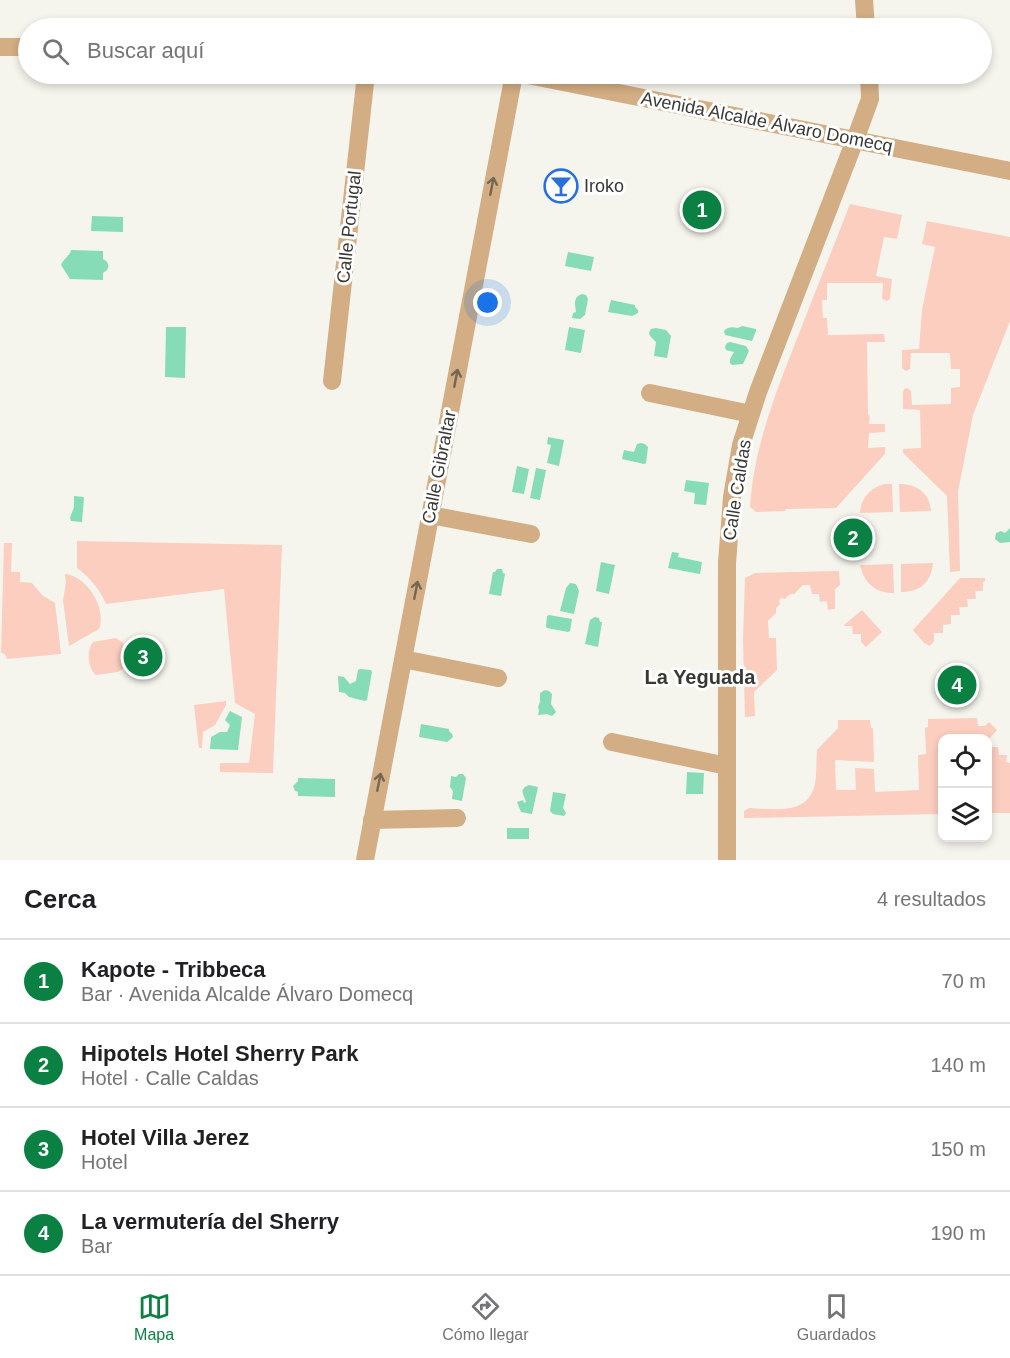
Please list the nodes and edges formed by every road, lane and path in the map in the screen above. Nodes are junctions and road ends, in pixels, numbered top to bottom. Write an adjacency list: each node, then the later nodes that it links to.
1 (864, 0): 2 (street)
2 (865, 18)
3 (0, 47): 4 (street)
4 (18, 47)
5 (365, 84): 11 (street, Calle Portugal)
6 (512, 84): 14 (street, Calle Gibraltar, one-way to 6)
7 (573, 84): 9 (street, Avenida Alcalde Álvaro Domecq)
8 (869, 84): 9 (street, Calle Caldas)
9 (855, 140): 10 (street, Avenida Alcalde Álvaro Domecq); 13 (street, Calle Caldas)
10 (1010, 171)
11 (332, 381)
12 (650, 393): 13 (street)
13 (751, 414): 19 (street, Calle Caldas)
14 (430, 515): 15 (street); 16 (street, Calle Gibraltar, one-way to 14)
15 (531, 534)
16 (403, 659): 17 (street); 21 (street, Calle Gibraltar, one-way to 16)
17 (498, 678)
18 (612, 742): 19 (street)
19 (727, 766): 23 (street, Calle Caldas)
20 (456, 818): 21 (street)
21 (372, 820): 22 (street, Calle Gibraltar)
22 (365, 860)
23 (727, 860)

